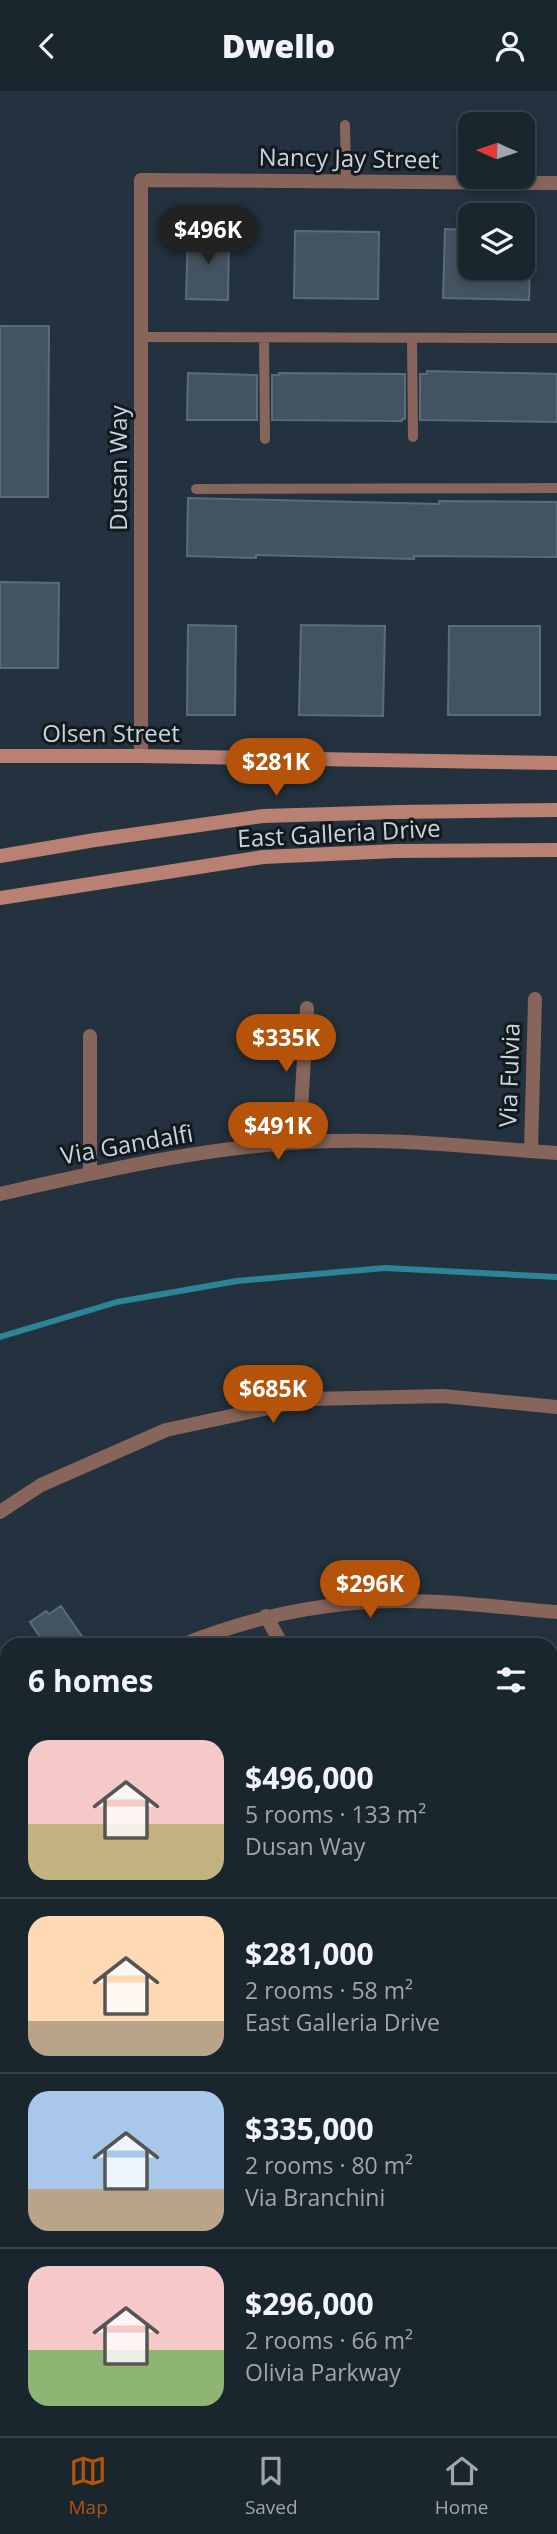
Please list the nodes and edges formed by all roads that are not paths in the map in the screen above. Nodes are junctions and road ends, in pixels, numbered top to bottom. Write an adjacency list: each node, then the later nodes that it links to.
1 (345, 125): 3 (lane)
2 (141, 180): 3 (street, Nancy Jay Street); 5 (street, Dusan Way)
3 (346, 181): 4 (street, Nancy Jay Street)
4 (557, 183)
5 (141, 337): 6 (lane); 14 (street, Dusan Way)
6 (264, 338): 7 (lane); 10 (lane)
7 (412, 338): 8 (lane); 9 (lane)
8 (557, 338)
9 (413, 437)
10 (265, 439)
11 (557, 488): 12 (lane)
12 (196, 489)
13 (0, 756): 14 (main road, Olsen Street)
14 (141, 756): 15 (main road, Olsen Street)
15 (557, 763)
16 (557, 810): 18 (main road, East Galleria Drive)
17 (557, 850): 19 (main road, East Galleria Drive)
18 (0, 856)
19 (0, 898)
20 (535, 999): 24 (street, Via Fulvia)
21 (307, 1008): 23 (street)
22 (90, 1036): 26 (street)
23 (299, 1143): 24 (street, Via Gandalfi); 26 (street, Via Gandalfi)
24 (531, 1151): 25 (street, Via Gandalfi)
25 (557, 1153)
26 (90, 1174): 27 (street, Via Gandalfi)
27 (0, 1194)
28 (557, 1408): 29 (street)
29 (0, 1511)
30 (557, 1612): 31 (street)
31 (266, 1616): 32 (street); 33 (street)
32 (202, 1638)
33 (278, 1638)

